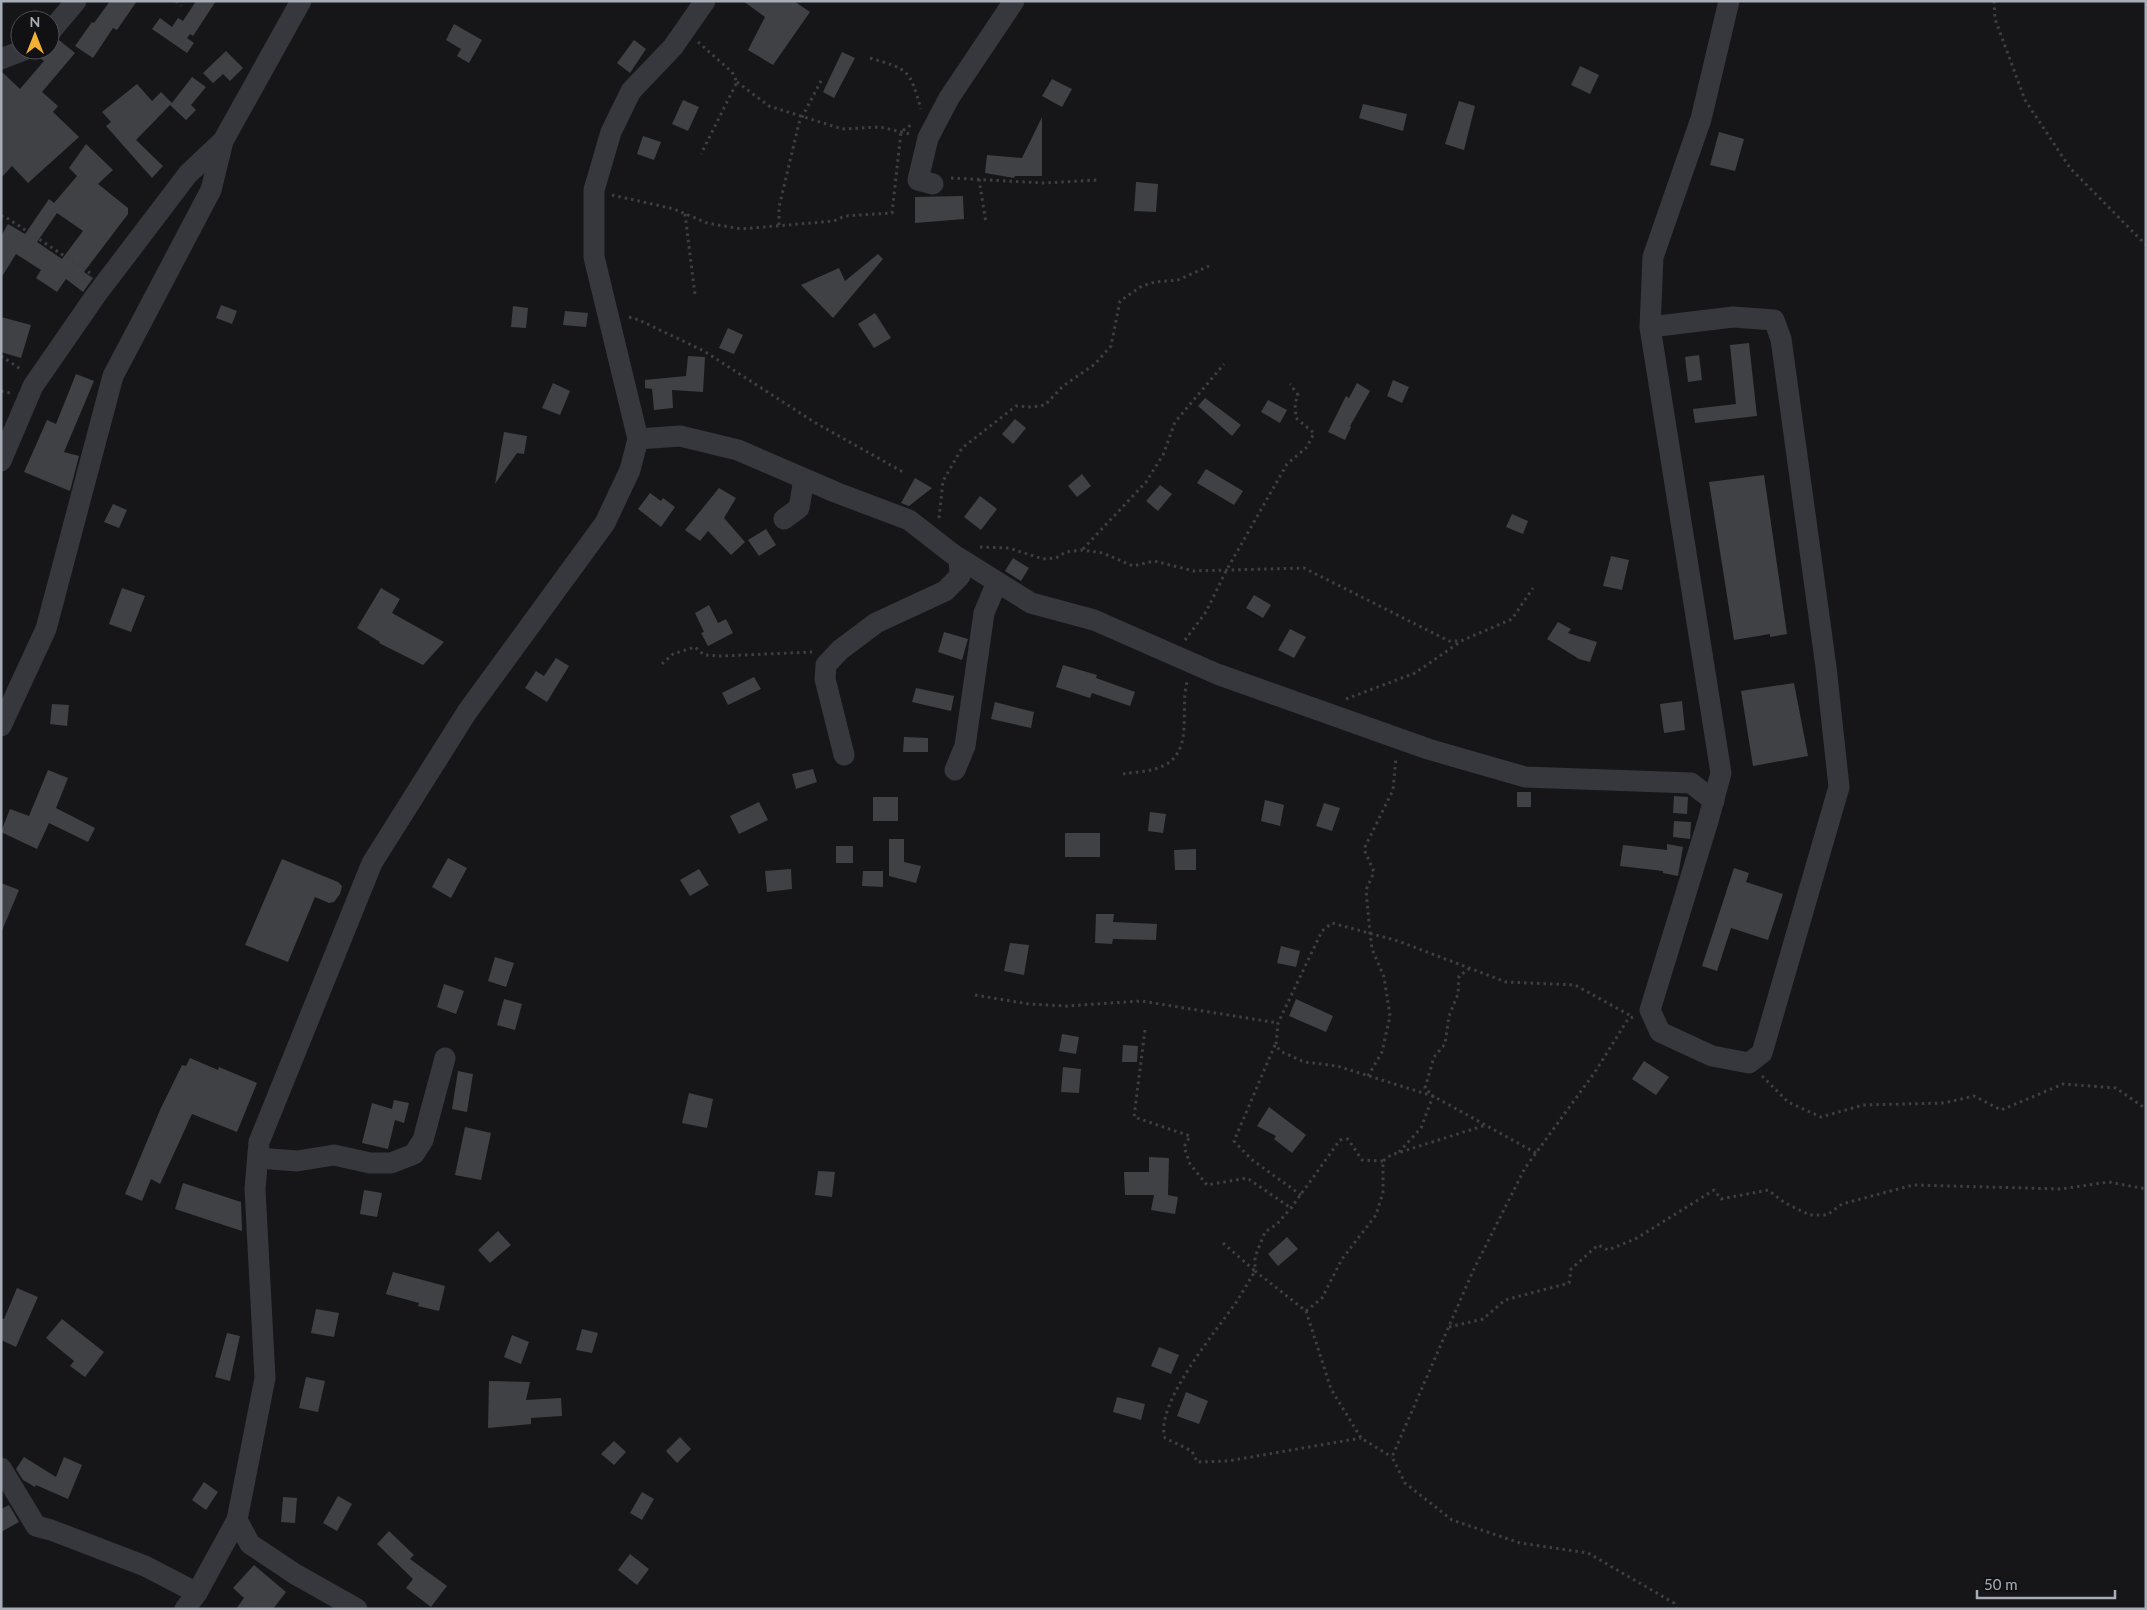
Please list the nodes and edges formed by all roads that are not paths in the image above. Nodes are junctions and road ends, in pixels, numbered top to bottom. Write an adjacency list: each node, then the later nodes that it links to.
1 (76, 1): 6 (street)
2 (301, 1): 7 (street)
3 (705, 1): 10 (street)
4 (1014, 1): 8 (street)
5 (1729, 1): 9 (street)
6 (60, 20)
7 (223, 141): 11 (street); 16 (street)
8 (932, 184)
9 (1650, 327): 19 (street); 19 (street)
10 (638, 439): 12 (street); 21 (street)
11 (2, 458)
12 (804, 478): 13 (street); 14 (street)
13 (784, 519)
14 (948, 550): 15 (street); 17 (street)
15 (997, 582): 18 (street); 19 (street)
16 (1, 726)
17 (844, 755)
18 (955, 770)
19 (1714, 801)
20 (445, 1058): 21 (street)
21 (258, 1158): 23 (street)
22 (1, 1468): 24 (street)
23 (237, 1520): 24 (street); 25 (street)
24 (191, 1601)
25 (358, 1609)

